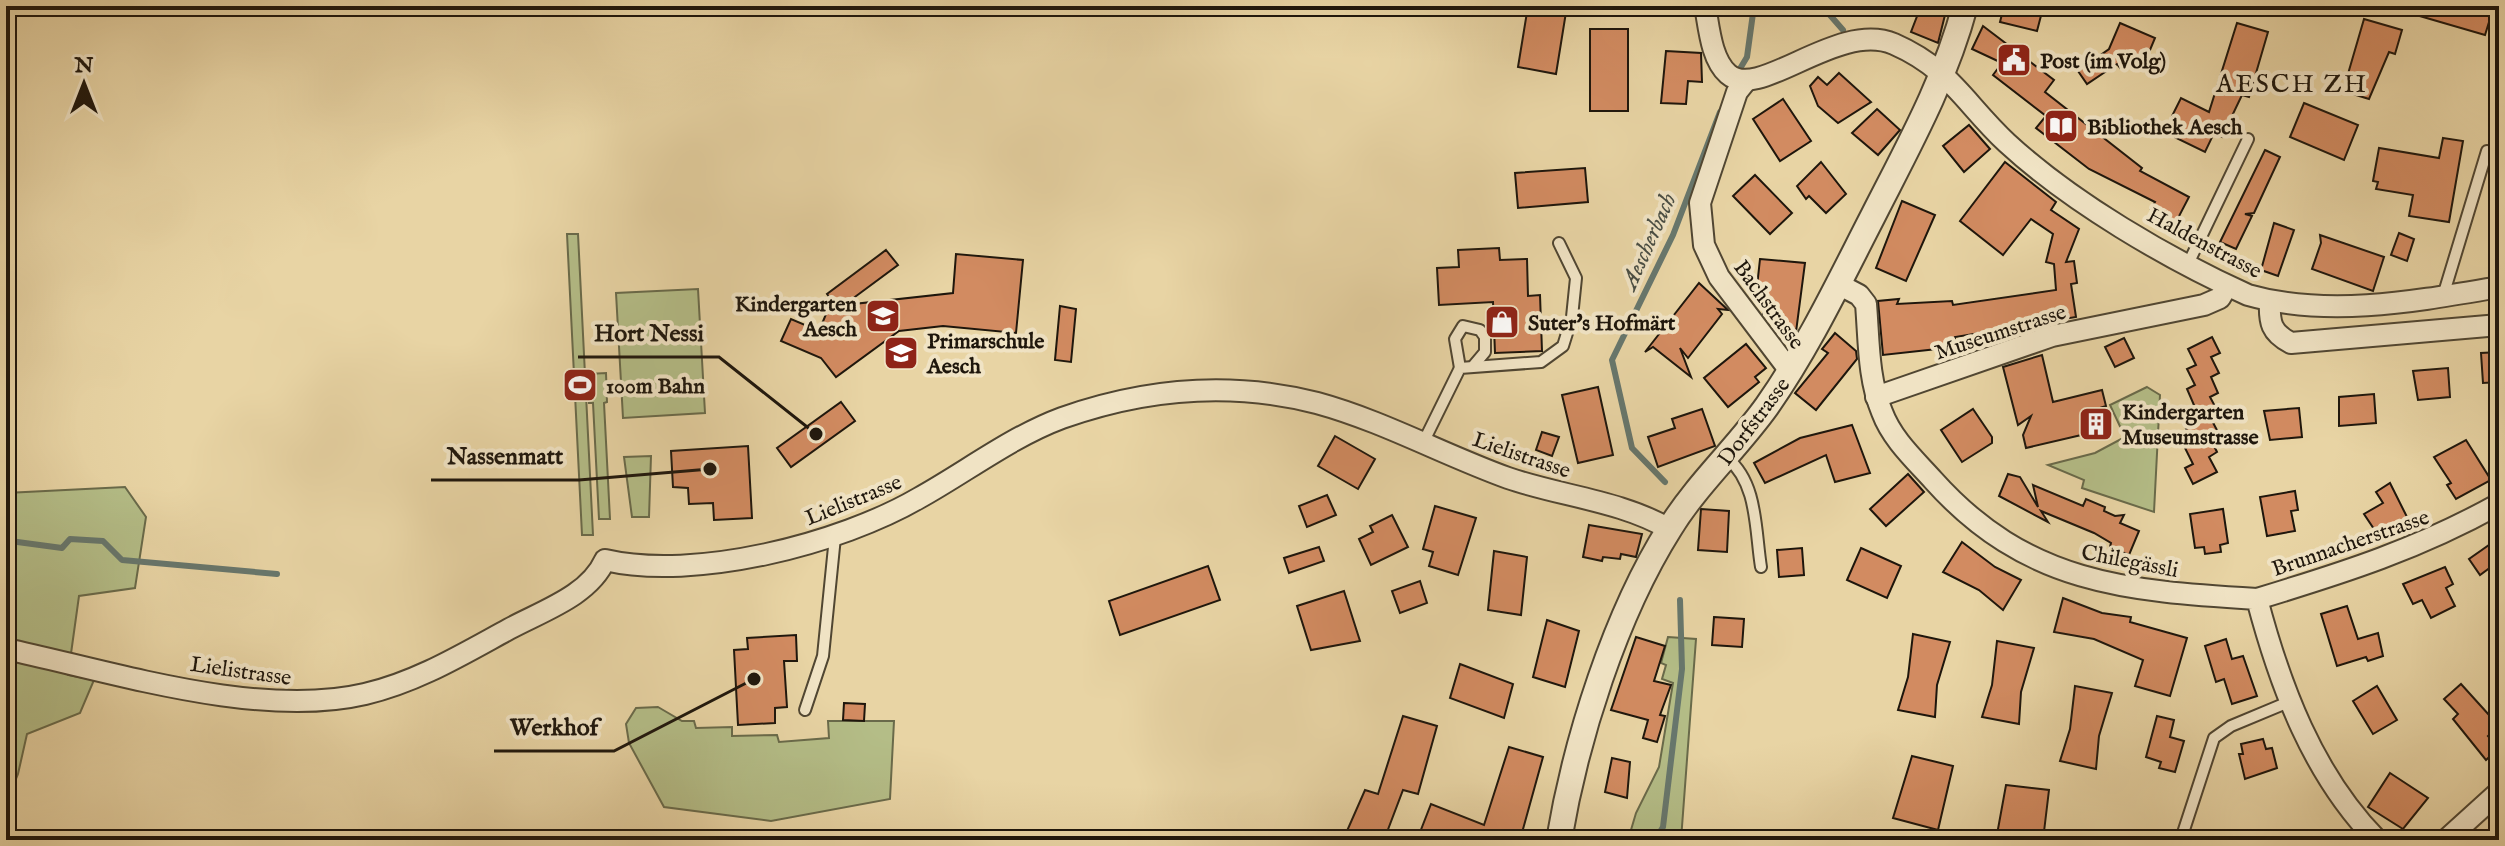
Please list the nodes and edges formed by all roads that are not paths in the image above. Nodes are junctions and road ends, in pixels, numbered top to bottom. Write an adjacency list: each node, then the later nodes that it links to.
1 (1705, 6): 4 (street)
2 (1965, 6): 3 (street, Dorfstrasse)
3 (1945, 74): 4 (street, Haldenstrasse); 8 (street, Haldenstrasse); 9 (street, Dorfstrasse)
4 (1737, 78): 17 (street, Bachstrasse)
5 (2248, 139): 8 (lane)
6 (2487, 151): 12 (lane)
7 (1559, 243): 15 (lane)
8 (2188, 264): 10 (street, Haldenstrasse)
9 (1838, 284): 17 (street, Dorfstrasse); 18 (street, Chilegässli)
10 (2227, 286): 13 (street, Haldenstrasse); 18 (street, Museumstrasse)
11 (2499, 287): 12 (street, Haldenstrasse)
12 (2443, 296): 13 (street, Haldenstrasse)
13 (2270, 302): 14 (street)
14 (2499, 325)
15 (1474, 365): 16 (lane); 16 (lane)
16 (1460, 368): 19 (lane)
17 (1790, 371): 20 (street, Dorfstrasse)
18 (1876, 397): 25 (street, Chilegässli)
19 (1423, 443): 22 (street, Lielistrasse); 23 (street, Lielistrasse)
20 (1727, 458): 22 (street, Dorfstrasse); 24 (lane)
21 (2499, 504): 25 (street, Brunnacherstrasse)
22 (1669, 529): 31 (street, Dorfstrasse)
23 (835, 537): 26 (street, Lielistrasse); 28 (lane)
24 (1761, 567)
25 (2257, 599): 27 (street)
26 (6, 649)
27 (2291, 701): 30 (lane); 32 (street)
28 (805, 710)
29 (2499, 792): 33 (street)
30 (2181, 839)
31 (1559, 840)
32 (2377, 840)
33 (2446, 840)

